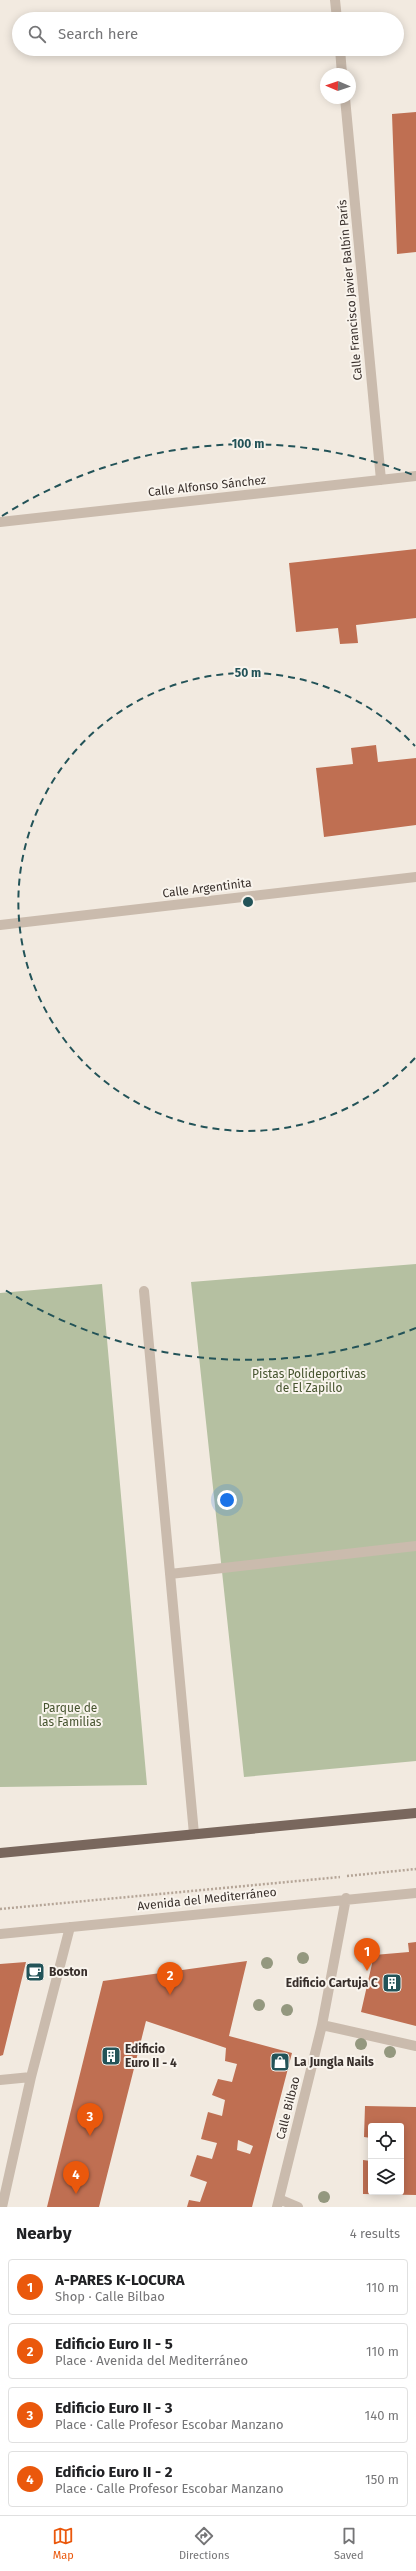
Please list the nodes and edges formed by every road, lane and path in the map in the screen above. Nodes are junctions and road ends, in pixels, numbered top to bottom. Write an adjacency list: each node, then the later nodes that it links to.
1 (335, 0): 2 (street)
2 (336, 12)
3 (341, 56): 4 (street)
4 (342, 68)
5 (346, 104): 7 (street, Calle Francisco Javier Balbín París)
6 (416, 476): 7 (street, Calle Alfonso Sánchez)
7 (381, 480): 8 (street, Calle Alfonso Sánchez)
8 (0, 522)
9 (416, 877): 10 (street, Calle Argentinita)
10 (0, 925)
11 (144, 1291): 13 (street)
12 (416, 1546): 13 (street)
13 (170, 1574): 15 (street)
14 (416, 1813): 15 (main road)
15 (194, 1834): 16 (main road)
16 (0, 1854)
17 (416, 1869): 20 (path)
18 (416, 1892): 19 (street, Avenida del Mediterráneo)
19 (346, 1898): 21 (street, Avenida del Mediterráneo); 23 (street, Calle Bilbao)
20 (0, 1909)
21 (70, 1927): 22 (street, Avenida del Mediterráneo); 25 (street)
22 (0, 1934)
23 (322, 2025): 24 (street); 27 (street, Calle Bilbao)
24 (416, 2046)
25 (31, 2077): 26 (street); 28 (street)
26 (0, 2080)
27 (278, 2203): 29 (street)
28 (2, 2207)
29 (298, 2207)

